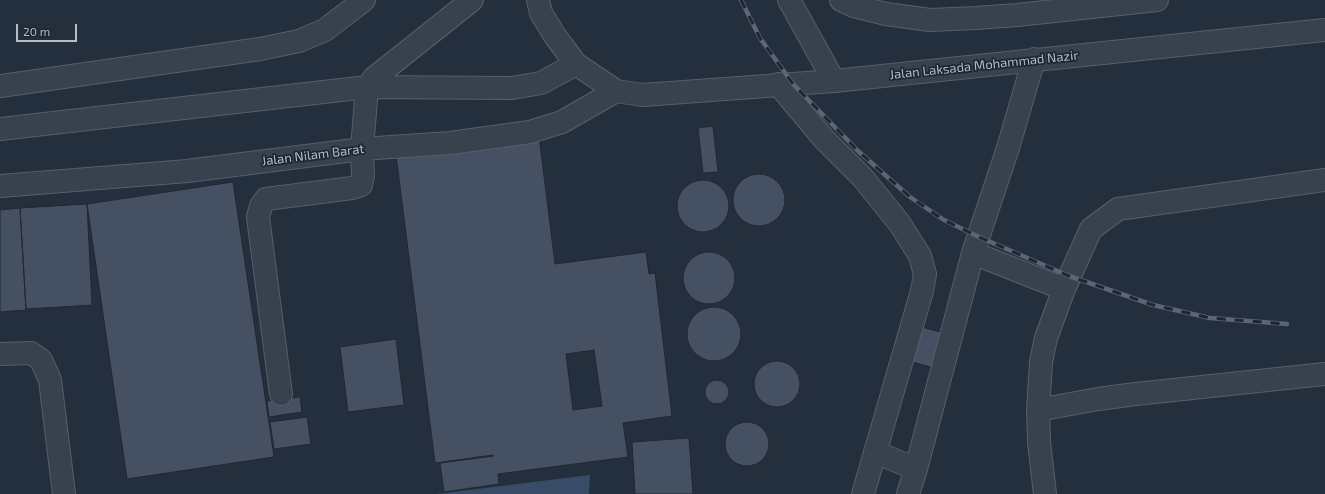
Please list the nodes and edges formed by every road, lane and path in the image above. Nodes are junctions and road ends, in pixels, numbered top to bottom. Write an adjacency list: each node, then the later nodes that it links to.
1 (364, 0): 12 (street)
2 (472, 0): 13 (street)
3 (538, 0): 9 (street)
4 (789, 0): 10 (street)
5 (841, 0): 6 (street)
6 (1157, 0)
7 (1325, 30): 8 (street, Jalan Laksada Mohammad Nazir)
8 (1034, 59): 10 (street, Jalan Laksada Mohammad Nazir); 19 (street)
9 (576, 64): 13 (street); 14 (street)
10 (834, 81): 11 (street, Jalan Laksada Mohammad Nazir)
11 (778, 84): 14 (street, Jalan Laksada Mohammad Nazir); 25 (street)
12 (0, 86)
13 (367, 87): 15 (street); 16 (street)
14 (616, 91): 16 (street, Jalan Nilam Barat)
15 (0, 129)
16 (362, 149): 18 (street, Jalan Nilam Barat); 23 (street)
17 (1325, 180): 20 (street)
18 (0, 186)
19 (974, 253): 20 (street); 26 (street)
20 (1064, 289): 24 (street)
21 (0, 354): 27 (street)
22 (1325, 374): 24 (street)
23 (281, 394)
24 (1038, 410): 30 (street)
25 (875, 452): 26 (street); 28 (street)
26 (916, 469): 29 (street)
27 (64, 494)
28 (863, 494)
29 (908, 494)
30 (1045, 494)

